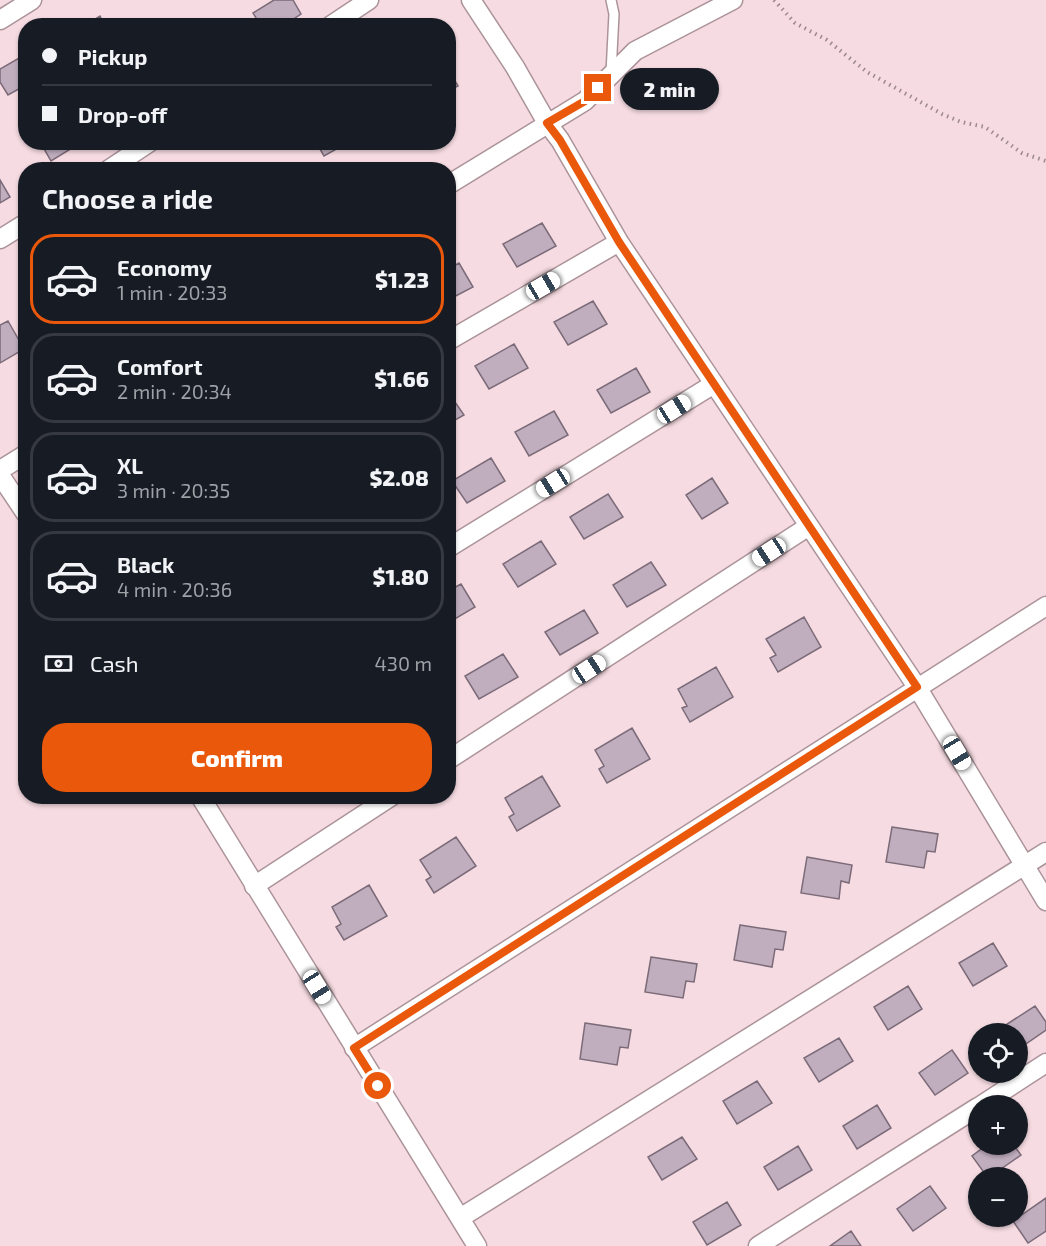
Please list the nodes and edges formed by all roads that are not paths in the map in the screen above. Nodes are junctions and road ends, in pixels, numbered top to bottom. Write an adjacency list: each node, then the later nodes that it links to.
1 (32, 0): 7 (street)
2 (369, 0): 6 (street)
3 (471, 0): 9 (street)
4 (612, 0): 8 (lane)
5 (733, 0): 8 (street)
6 (342, 18)
7 (0, 20)
8 (611, 75): 9 (street)
9 (547, 123): 12 (street); 15 (street)
10 (138, 150): 11 (street)
11 (120, 162)
12 (456, 180)
13 (18, 228): 14 (street)
14 (0, 239)
15 (619, 242): 16 (street); 17 (street)
16 (456, 337)
17 (714, 384): 21 (street); 22 (street)
18 (18, 460): 19 (street)
19 (0, 472): 20 (street)
20 (18, 501)
21 (809, 526): 24 (street); 25 (street)
22 (456, 544)
23 (1046, 606): 24 (street)
24 (917, 687): 29 (street); 32 (street)
25 (456, 755)
26 (205, 804): 30 (street)
27 (380, 804): 30 (street)
28 (1046, 852): 29 (street)
29 (1024, 865): 31 (street); 36 (street)
30 (254, 886): 32 (street)
31 (1046, 901)
32 (354, 1048): 36 (street)
33 (1046, 1063): 34 (street)
34 (996, 1095)
35 (968, 1113): 38 (street)
36 (460, 1218): 37 (street)
37 (477, 1246)
38 (758, 1246)

